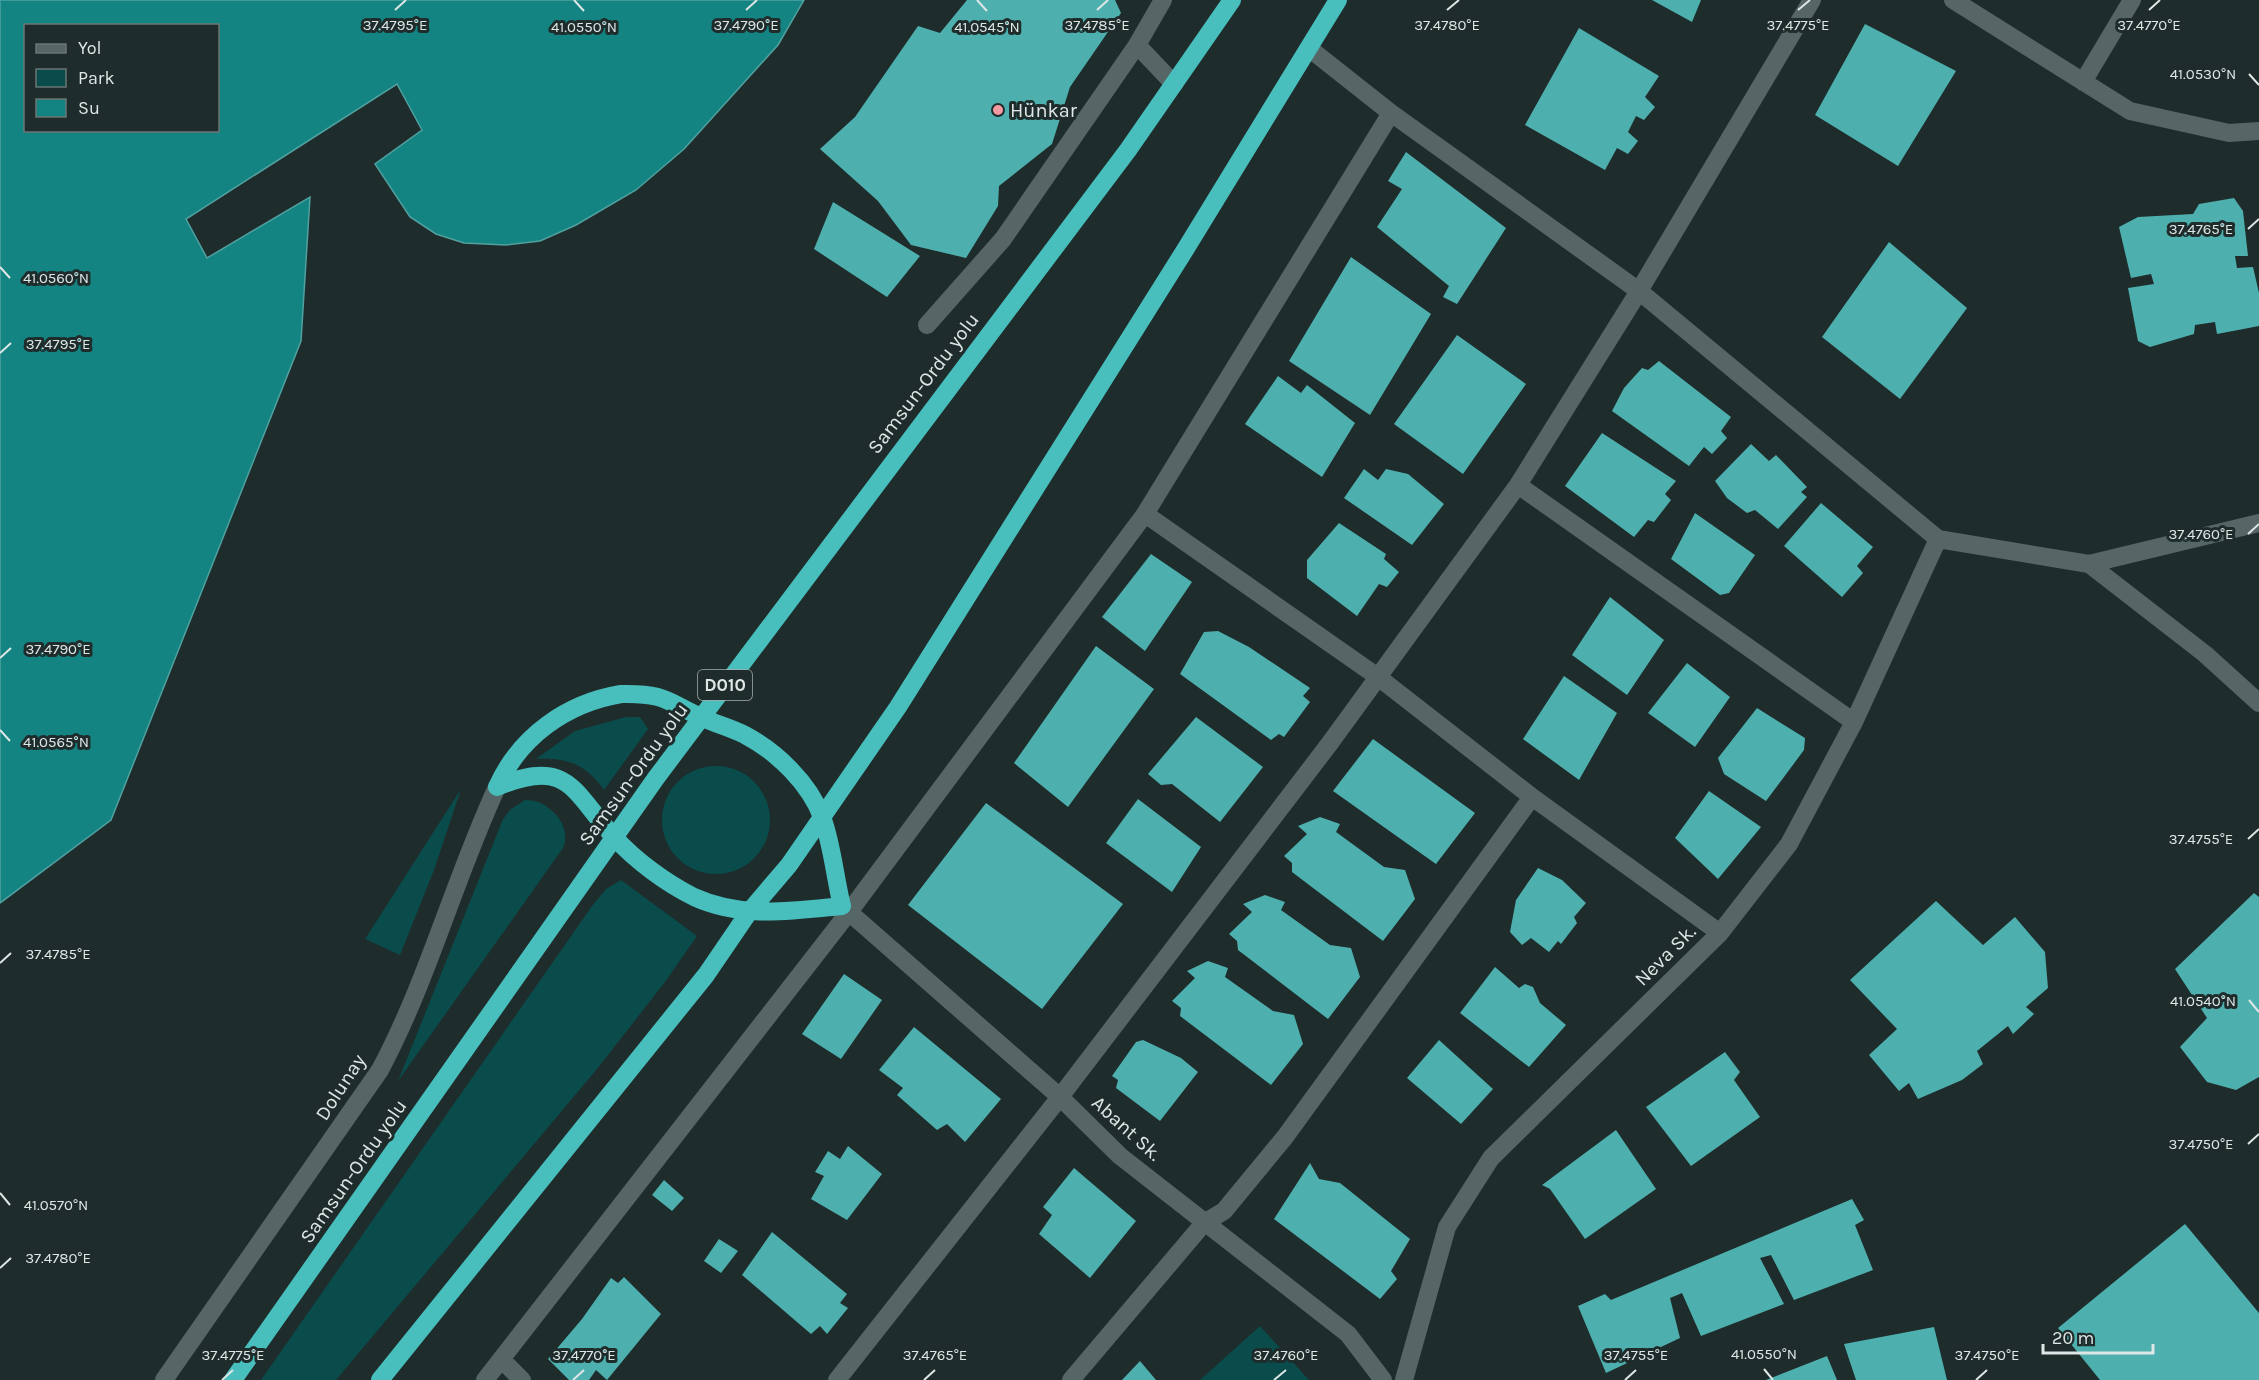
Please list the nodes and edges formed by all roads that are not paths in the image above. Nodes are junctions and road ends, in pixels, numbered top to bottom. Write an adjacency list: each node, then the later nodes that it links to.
1 (1163, 0): 7 (street)
2 (1232, 0): 10 (highway, Samsun-Ordu yolu / D010)
3 (1338, 0): 8 (highway)
4 (1812, 0): 13 (street)
5 (1953, 0): 9 (street)
6 (2132, 0): 9 (street)
7 (1137, 45): 10 (street); 14 (street)
8 (1310, 49): 11 (street); 26 (highway)
9 (2083, 82): 12 (street)
10 (1174, 84): 22 (highway, Samsun-Ordu yolu / D010)
11 (1391, 113): 13 (street); 16 (street)
12 (2259, 131)
13 (1639, 291): 15 (street); 18 (street)
14 (927, 324)
15 (1518, 485): 20 (street); 23 (street)
16 (1145, 514): 20 (street); 28 (street)
17 (2259, 523): 19 (street)
18 (1938, 539): 19 (street); 23 (street, Neva Sk.)
19 (2089, 564): 21 (street)
20 (1378, 677): 25 (street); 31 (street)
21 (2259, 703)
22 (701, 717): 24 (highway); 26 (highway); 27 (highway, Samsun-Ordu yolu / D010)
23 (1854, 722): 30 (street, Neva Sk.)
24 (497, 787): 27 (highway); 34 (street, Dolunay)
25 (1532, 797): 30 (street); 32 (street)
26 (822, 817): 28 (highway); 29 (highway)
27 (615, 837): 29 (highway); 35 (highway, Samsun-Ordu yolu / D010)
28 (845, 909): 29 (highway); 31 (street, Abant Sk.); 33 (street)
29 (749, 912): 36 (highway)
30 (1720, 933): 42 (street, Neva Sk.)
31 (1060, 1097): 32 (street, Abant Sk.); 39 (street)
32 (1204, 1223): 40 (street); 41 (street, Abant Sk.)
33 (501, 1359): 37 (street); 38 (street)
34 (164, 1380)
35 (233, 1380)
36 (380, 1380)
37 (485, 1380)
38 (522, 1380)
39 (837, 1380)
40 (1071, 1380)
41 (1383, 1380)
42 (1404, 1380)

